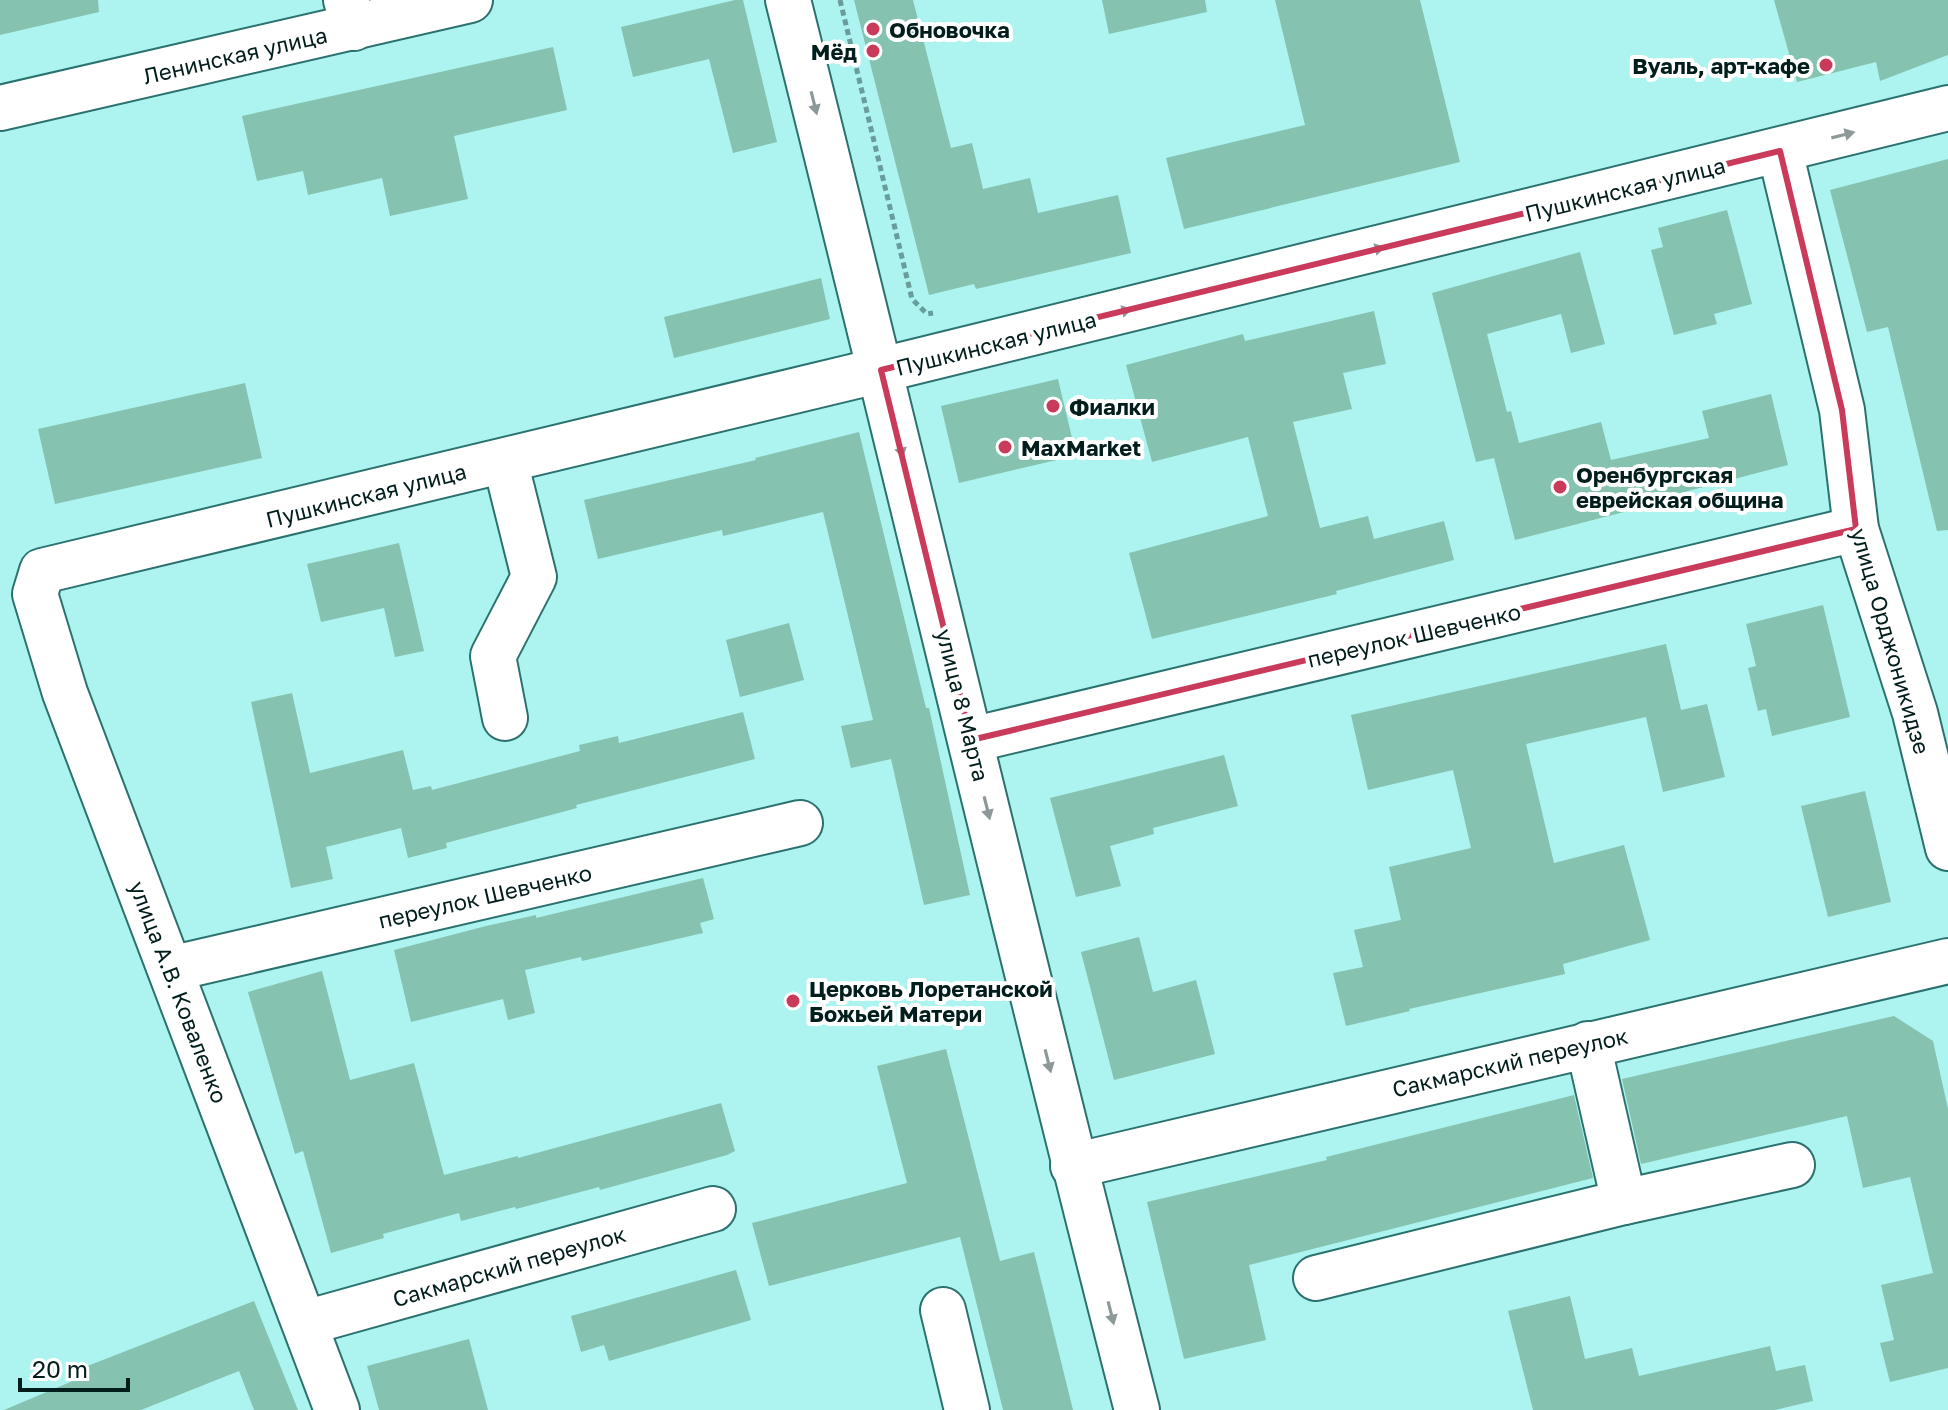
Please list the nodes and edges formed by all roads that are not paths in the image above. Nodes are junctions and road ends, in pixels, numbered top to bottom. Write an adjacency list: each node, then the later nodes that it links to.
1 (470, 0): 3 (street, Ленинская улица)
2 (788, 0): 7 (street, улица 8 Марта, one-way to 7)
3 (350, 14): 4 (street, Ленинская улица)
4 (0, 108)
5 (1948, 108): 6 (street, Пушкинская улица, one-way to 5)
6 (1780, 151): 7 (street, Пушкинская улица, one-way to 6); 9 (street, улица Орджоникидзе)
7 (881, 370): 8 (street, Пушкинская улица); 12 (street, улица 8 Марта, one-way to 12)
8 (505, 461): 10 (street, Пушкинская улица); 11 (street)
9 (1856, 529): 12 (street, переулок Шевченко); 14 (street, улица Орджоникидзе)
10 (42, 571): 16 (street, улица А.В. Коваленко)
11 (505, 718)
12 (971, 740): 19 (street, улица 8 Марта, one-way to 19)
13 (800, 823): 16 (street, переулок Шевченко)
14 (1948, 848)
15 (1948, 961): 17 (street, Сакмарский переулок)
16 (170, 969): 24 (street, улица А.В. Коваленко)
17 (1588, 1044): 19 (street, Сакмарский переулок); 20 (street)
18 (1792, 1165): 20 (street)
19 (1073, 1166): 27 (street, улица 8 Марта, one-way to 27)
20 (1624, 1202): 22 (street)
21 (713, 1209): 24 (street, Сакмарский переулок)
22 (1316, 1278)
23 (943, 1310): 26 (street)
24 (305, 1323): 25 (street, улица А.В. Коваленко)
25 (337, 1410)
26 (967, 1410)
27 (1137, 1410)

